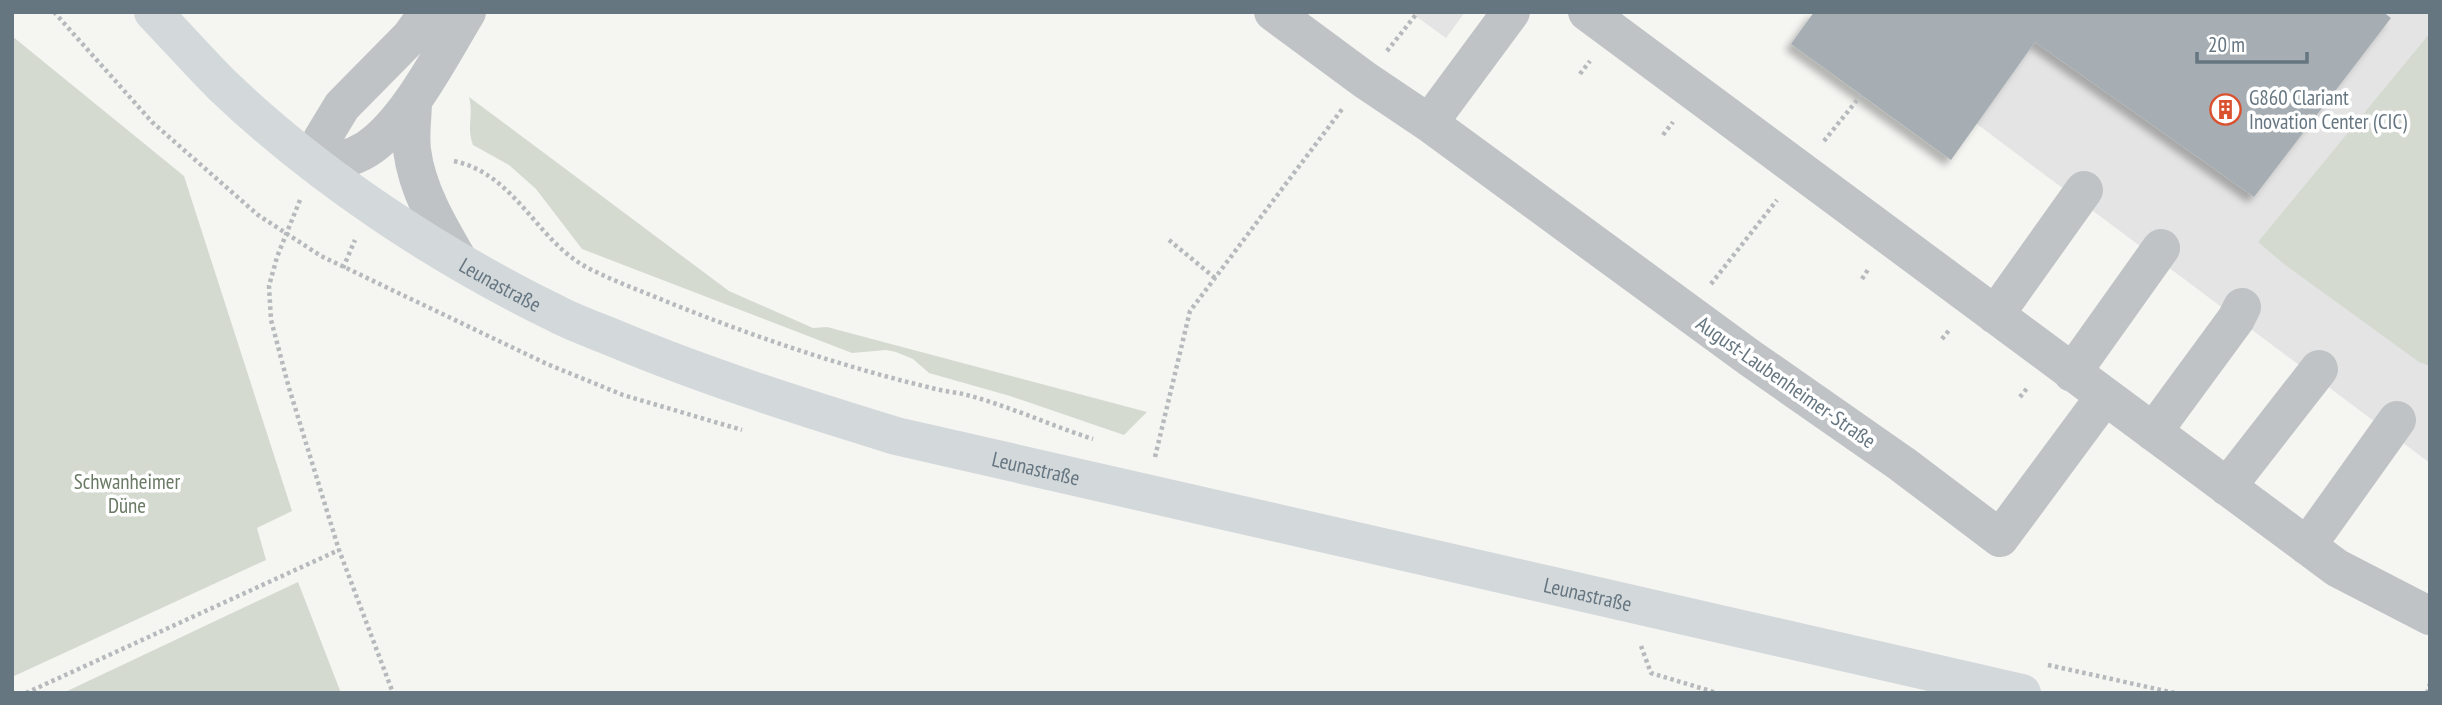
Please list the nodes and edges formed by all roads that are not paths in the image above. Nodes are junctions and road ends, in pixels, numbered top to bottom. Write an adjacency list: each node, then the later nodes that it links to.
1 (153, 12): 9 (main road, Leunastraße)
2 (428, 12): 9 (street)
3 (467, 12): 7 (street)
4 (1273, 12): 8 (street, August-Laubenheimer-Straße)
5 (1511, 12): 8 (street)
6 (1587, 12): 14 (street)
7 (413, 100): 9 (street); 12 (street)
8 (1429, 123): 17 (street, August-Laubenheimer-Straße)
9 (315, 163): 12 (main road, Leunastraße)
10 (2084, 190): 14 (street)
11 (2161, 248): 16 (street)
12 (459, 261): 23 (main road, Leunastraße)
13 (2242, 307): 19 (street)
14 (1996, 315): 16 (street)
15 (2319, 369): 20 (street)
16 (2072, 373): 17 (street)
17 (2105, 396): 19 (street)
18 (2397, 420): 21 (street)
19 (2153, 432): 20 (street)
20 (2227, 487): 21 (street)
21 (2307, 546): 22 (street)
22 (2423, 603)
23 (2031, 678)

